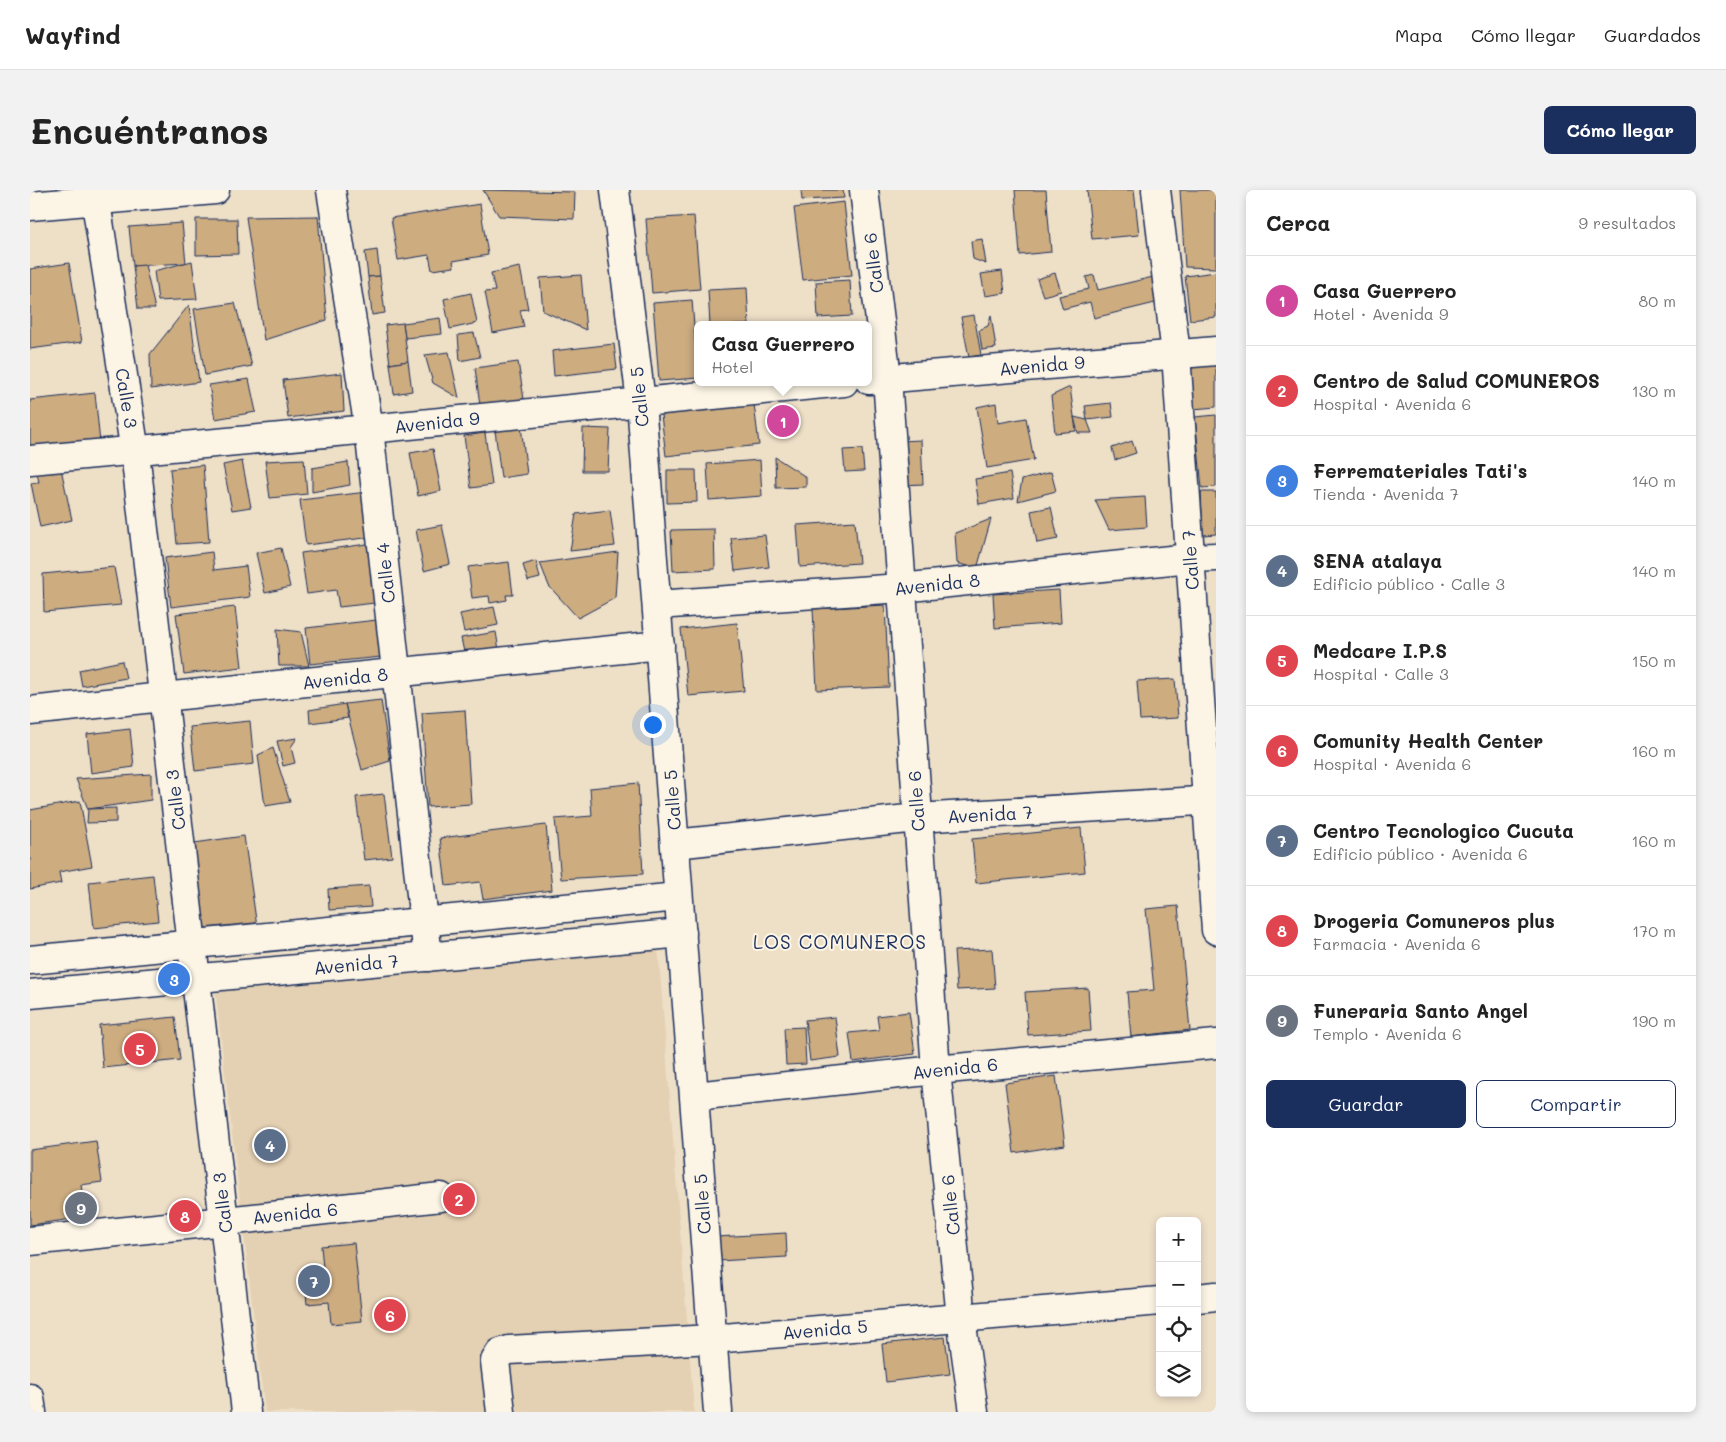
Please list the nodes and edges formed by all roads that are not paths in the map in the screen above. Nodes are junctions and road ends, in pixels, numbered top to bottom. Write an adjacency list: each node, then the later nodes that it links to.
1 (214, 190): 6 (street)
2 (331, 190): 13 (street, Calle 4)
3 (615, 190): 12 (street, Calle 5)
4 (864, 190): 10 (street, Calle 6)
5 (1156, 190): 9 (street, Calle 7)
6 (95, 195): 7 (street); 14 (street, Calle 3)
7 (30, 206)
8 (1216, 351): 9 (street, Avenida 9)
9 (1176, 354): 10 (street, Avenida 9); 16 (street, Calle 7)
10 (877, 379): 17 (street, Calle 6)
11 (803, 386): 12 (street, Avenida 9)
12 (641, 402): 13 (street, Avenida 9); 18 (street, Calle 5)
13 (369, 429): 14 (street, Avenida 9); 20 (street, Calle 4)
14 (135, 452): 15 (street, Avenida 9); 21 (street, Calle 3)
15 (30, 460)
16 (1203, 557): 17 (street, Avenida 8); 23 (street, Calle 7)
17 (901, 588): 18 (street, Avenida 8); 24 (street, Calle 6)
18 (657, 605): 19 (street, Calle 5)
19 (660, 645): 20 (street, Avenida 8); 25 (street, Calle 5)
20 (396, 672): 21 (street, Avenida 8); 27 (street, Calle 4)
21 (163, 697): 22 (street, Avenida 8); 30 (street, Calle 3)
22 (30, 710)
23 (1211, 801): 24 (street, Avenida 7); 28 (street, Calle 7)
24 (917, 818): 25 (street, Avenida 7); 36 (street, Calle 6)
25 (675, 844): 26 (street, Calle 5)
26 (678, 898): 27 (street, Avenida 7); 29 (street, Calle 5)
27 (424, 922): 30 (street, Avenida 7); 31 (street, Calle 4)
28 (1216, 930)
29 (682, 934): 31 (street, Avenida 7); 37 (street, Calle 5)
30 (192, 944): 32 (street, Avenida 7); 33 (street, Calle 3)
31 (428, 957): 33 (street, Avenida 7)
32 (30, 960)
33 (196, 978): 34 (street, Avenida 7); 39 (street, Calle 3)
34 (30, 994)
35 (1216, 1044): 36 (street, Avenida 6)
36 (936, 1070): 37 (street, Avenida 6); 44 (street, Calle 6)
37 (695, 1096): 45 (street, Calle 5)
38 (440, 1197): 39 (street, Avenida 6)
39 (224, 1221): 40 (street, Avenida 6); 48 (street, Calle 3)
40 (30, 1241)
41 (1216, 1296): 42 (street)
42 (1201, 1298)
43 (1156, 1301): 44 (street, Avenida 5)
44 (961, 1318): 45 (street, Avenida 5); 51 (street, Calle 6)
45 (712, 1339): 49 (street, Avenida 5); 50 (street, Calle 5)
46 (30, 1398): 47 (street)
47 (32, 1412)
48 (246, 1412)
49 (501, 1412)
50 (718, 1412)
51 (974, 1412)

